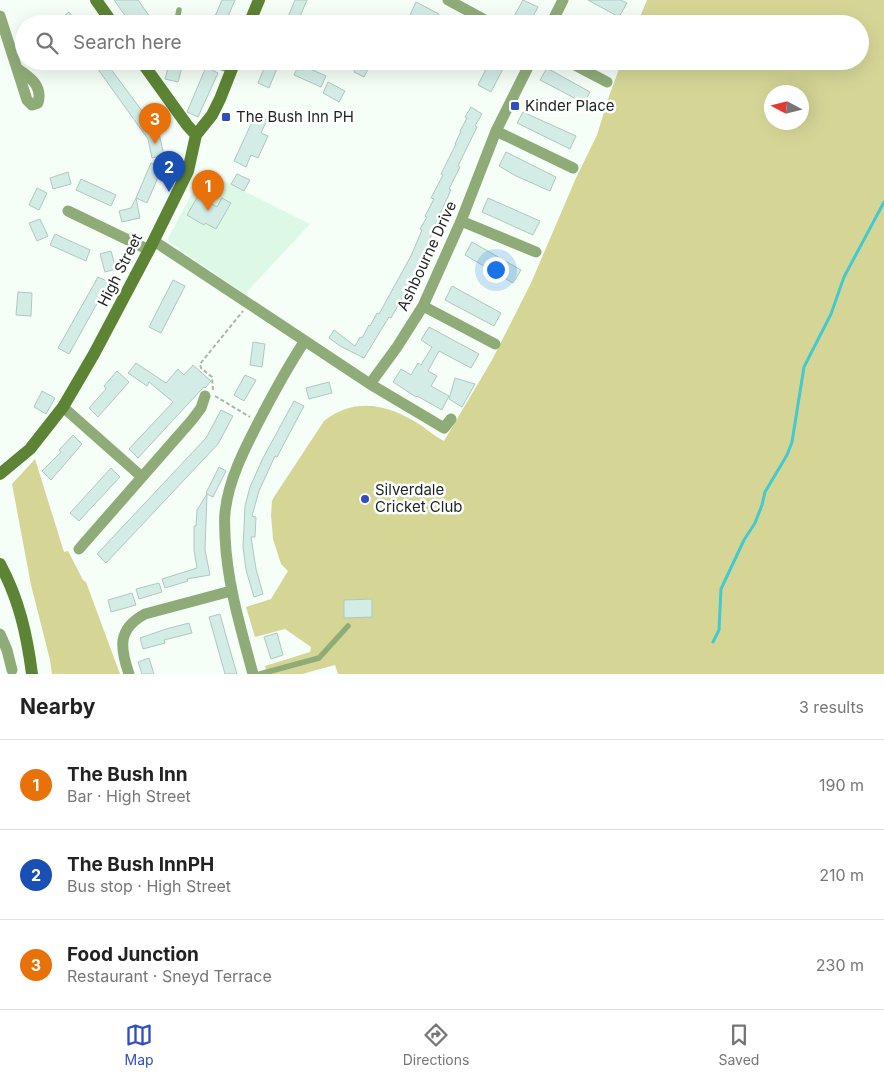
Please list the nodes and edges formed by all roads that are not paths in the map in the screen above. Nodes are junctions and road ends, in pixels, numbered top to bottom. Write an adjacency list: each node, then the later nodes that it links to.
1 (96, 0): 6 (main road)
2 (259, 0): 8 (main road)
3 (448, 0): 9 (street)
4 (563, 0): 10 (street)
5 (179, 10): 7 (lane)
6 (107, 15)
7 (178, 15)
8 (253, 15)
9 (476, 15)
10 (556, 15)
11 (0, 16): 12 (street)
12 (15, 60)
13 (147, 70): 19 (main road)
14 (231, 70): 19 (main road, High Street)
15 (526, 70): 18 (street, Ashbourne Drive)
16 (584, 70): 17 (street)
17 (607, 82)
18 (496, 130): 20 (street); 22 (street, Ashbourne Drive)
19 (196, 135): 23 (main road, High Street)
20 (573, 168)
21 (68, 211): 23 (street)
22 (461, 221): 24 (street); 25 (street, Ashbourne Drive)
23 (151, 245): 26 (street); 30 (main road, High Street)
24 (536, 252)
25 (423, 306): 27 (street); 28 (street, Ashbourne Drive)
26 (304, 342): 28 (street); 33 (street)
27 (495, 344)
28 (370, 384): 31 (street)
29 (205, 396): 35 (street)
30 (63, 407): 34 (main road, High Street); 35 (street)
31 (451, 419)
32 (239, 431): 33 (street)
33 (250, 437): 38 (street)
34 (3, 472)
35 (142, 477): 36 (street)
36 (79, 549)
37 (0, 564): 42 (main road)
38 (231, 591): 43 (street); 44 (street)
39 (348, 626): 45 (lane)
40 (0, 634): 41 (street)
41 (12, 670)
42 (32, 674)
43 (129, 674)
44 (253, 674)
45 (260, 674)

